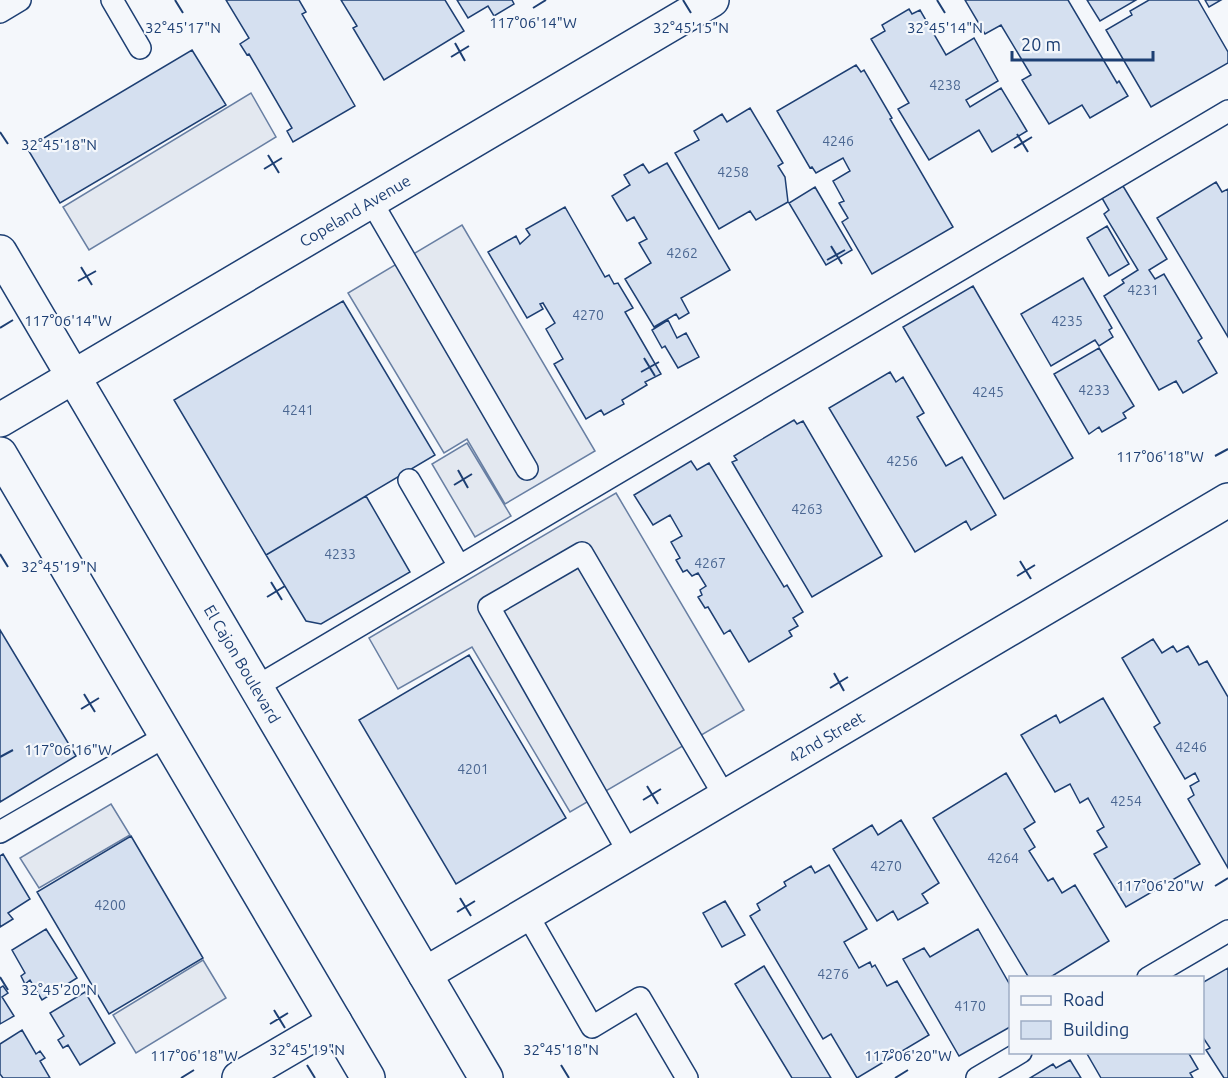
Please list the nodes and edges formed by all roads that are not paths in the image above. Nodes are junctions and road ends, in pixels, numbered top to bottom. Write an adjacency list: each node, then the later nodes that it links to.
1 (20, 0): 4 (lane)
2 (112, 0): 5 (lane)
3 (712, 0): 7 (street, Copeland Avenue)
4 (0, 12)
5 (140, 48)
6 (1228, 111): 15 (lane)
7 (371, 201): 9 (street, Copeland Avenue); 12 (lane)
8 (0, 252): 9 (street, El Cajon Boulevard)
9 (73, 377): 10 (street, Copeland Avenue); 16 (street, El Cajon Boulevard)
10 (0, 420)
11 (0, 454): 17 (street)
12 (527, 469)
13 (409, 480): 15 (lane)
14 (1228, 500): 18 (street, 42nd Street)
15 (459, 566): 16 (lane)
16 (256, 687): 23 (street, El Cajon Boulevard)
17 (166, 736): 19 (lane); 25 (street)
18 (725, 798): 20 (street, 42nd Street); 20 (lane)
19 (0, 832)
20 (629, 853): 21 (street, 42nd Street)
21 (527, 914): 23 (street, 42nd Street); 30 (lane)
22 (1228, 931): 24 (lane)
23 (425, 974): 29 (street, El Cajon Boulevard)
24 (1151, 976)
25 (335, 1022): 27 (street); 28 (street)
26 (1019, 1054): 31 (lane)
27 (239, 1078)
28 (368, 1078)
29 (486, 1078)
30 (687, 1078)
31 (977, 1078)

